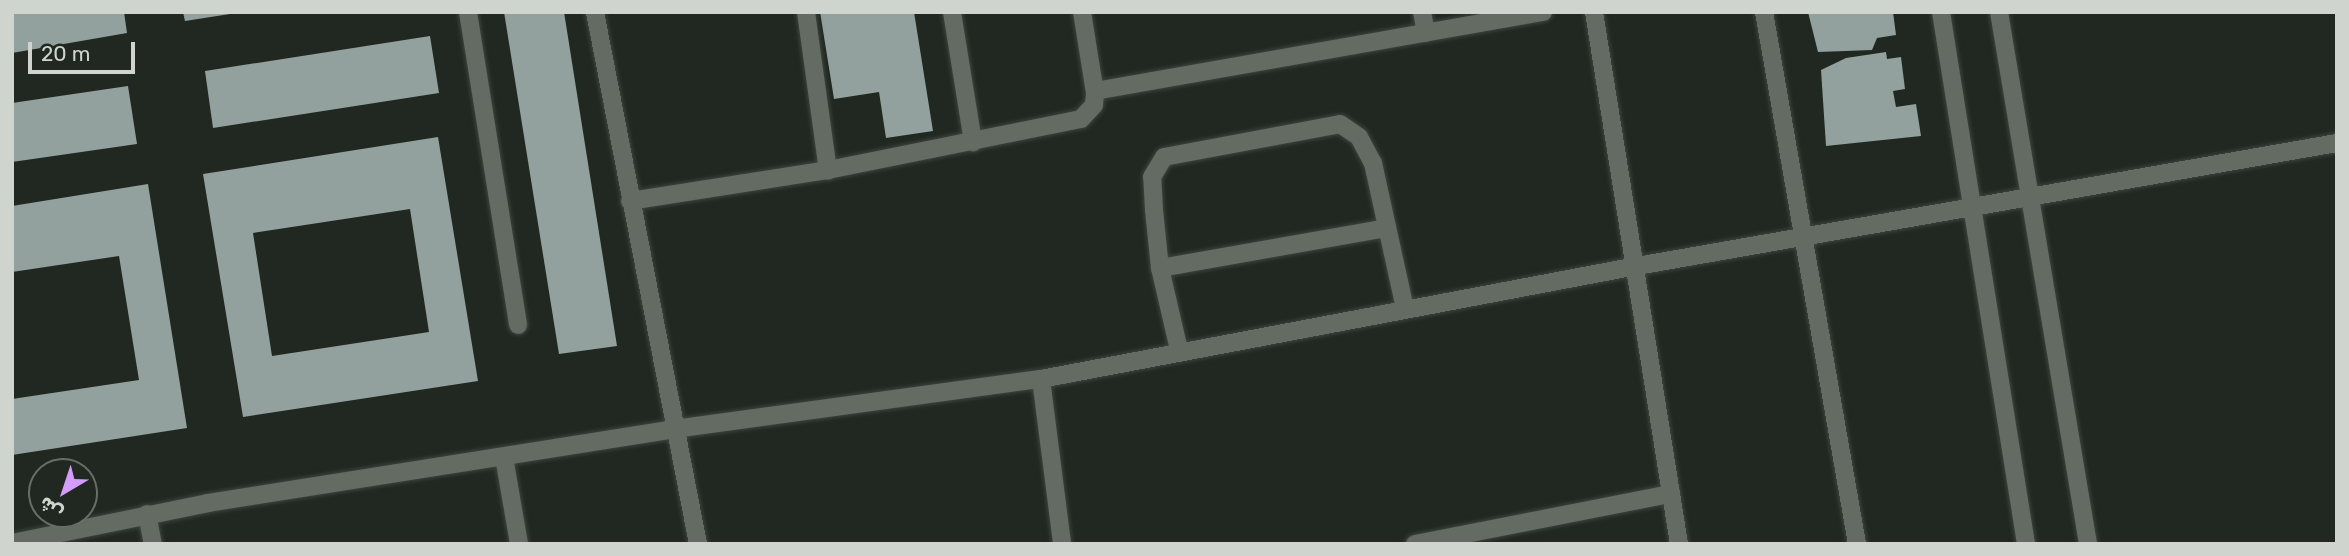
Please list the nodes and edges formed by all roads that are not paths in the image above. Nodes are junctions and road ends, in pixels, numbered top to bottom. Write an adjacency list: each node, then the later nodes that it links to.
1 (468, 12): 25 (street)
2 (595, 12): 18 (street)
3 (806, 12): 16 (street)
4 (952, 12): 14 (street)
5 (1082, 12): 13 (street)
6 (1422, 12): 12 (street)
7 (1543, 12): 12 (street)
8 (1594, 12): 22 (street)
9 (1764, 12): 21 (street)
10 (1941, 12): 19 (street)
11 (1999, 12): 17 (street)
12 (1426, 33): 13 (street)
13 (1095, 91): 14 (street)
14 (973, 142): 16 (street)
15 (2337, 143): 17 (street)
16 (828, 170): 18 (street)
17 (2031, 198): 19 (street); 41 (street)
18 (630, 201): 28 (street)
19 (1975, 206): 21 (street); 40 (street)
20 (1387, 228): 23 (street); 23 (street); 24 (street)
21 (1803, 236): 22 (street); 39 (street)
22 (1637, 266): 24 (street); 30 (street)
23 (1160, 268): 26 (street)
24 (1405, 308): 26 (street)
25 (518, 325)
26 (1179, 350): 27 (street)
27 (1041, 379): 28 (street); 36 (street)
28 (674, 429): 29 (street); 35 (street)
29 (504, 457): 31 (street); 34 (street)
30 (1671, 494): 37 (street); 38 (street)
31 (147, 514): 32 (street); 33 (street)
32 (12, 543)
33 (153, 544)
34 (519, 544)
35 (698, 544)
36 (1062, 544)
37 (1415, 544)
38 (1679, 544)
39 (1857, 544)
40 (2025, 544)
41 (2088, 544)

